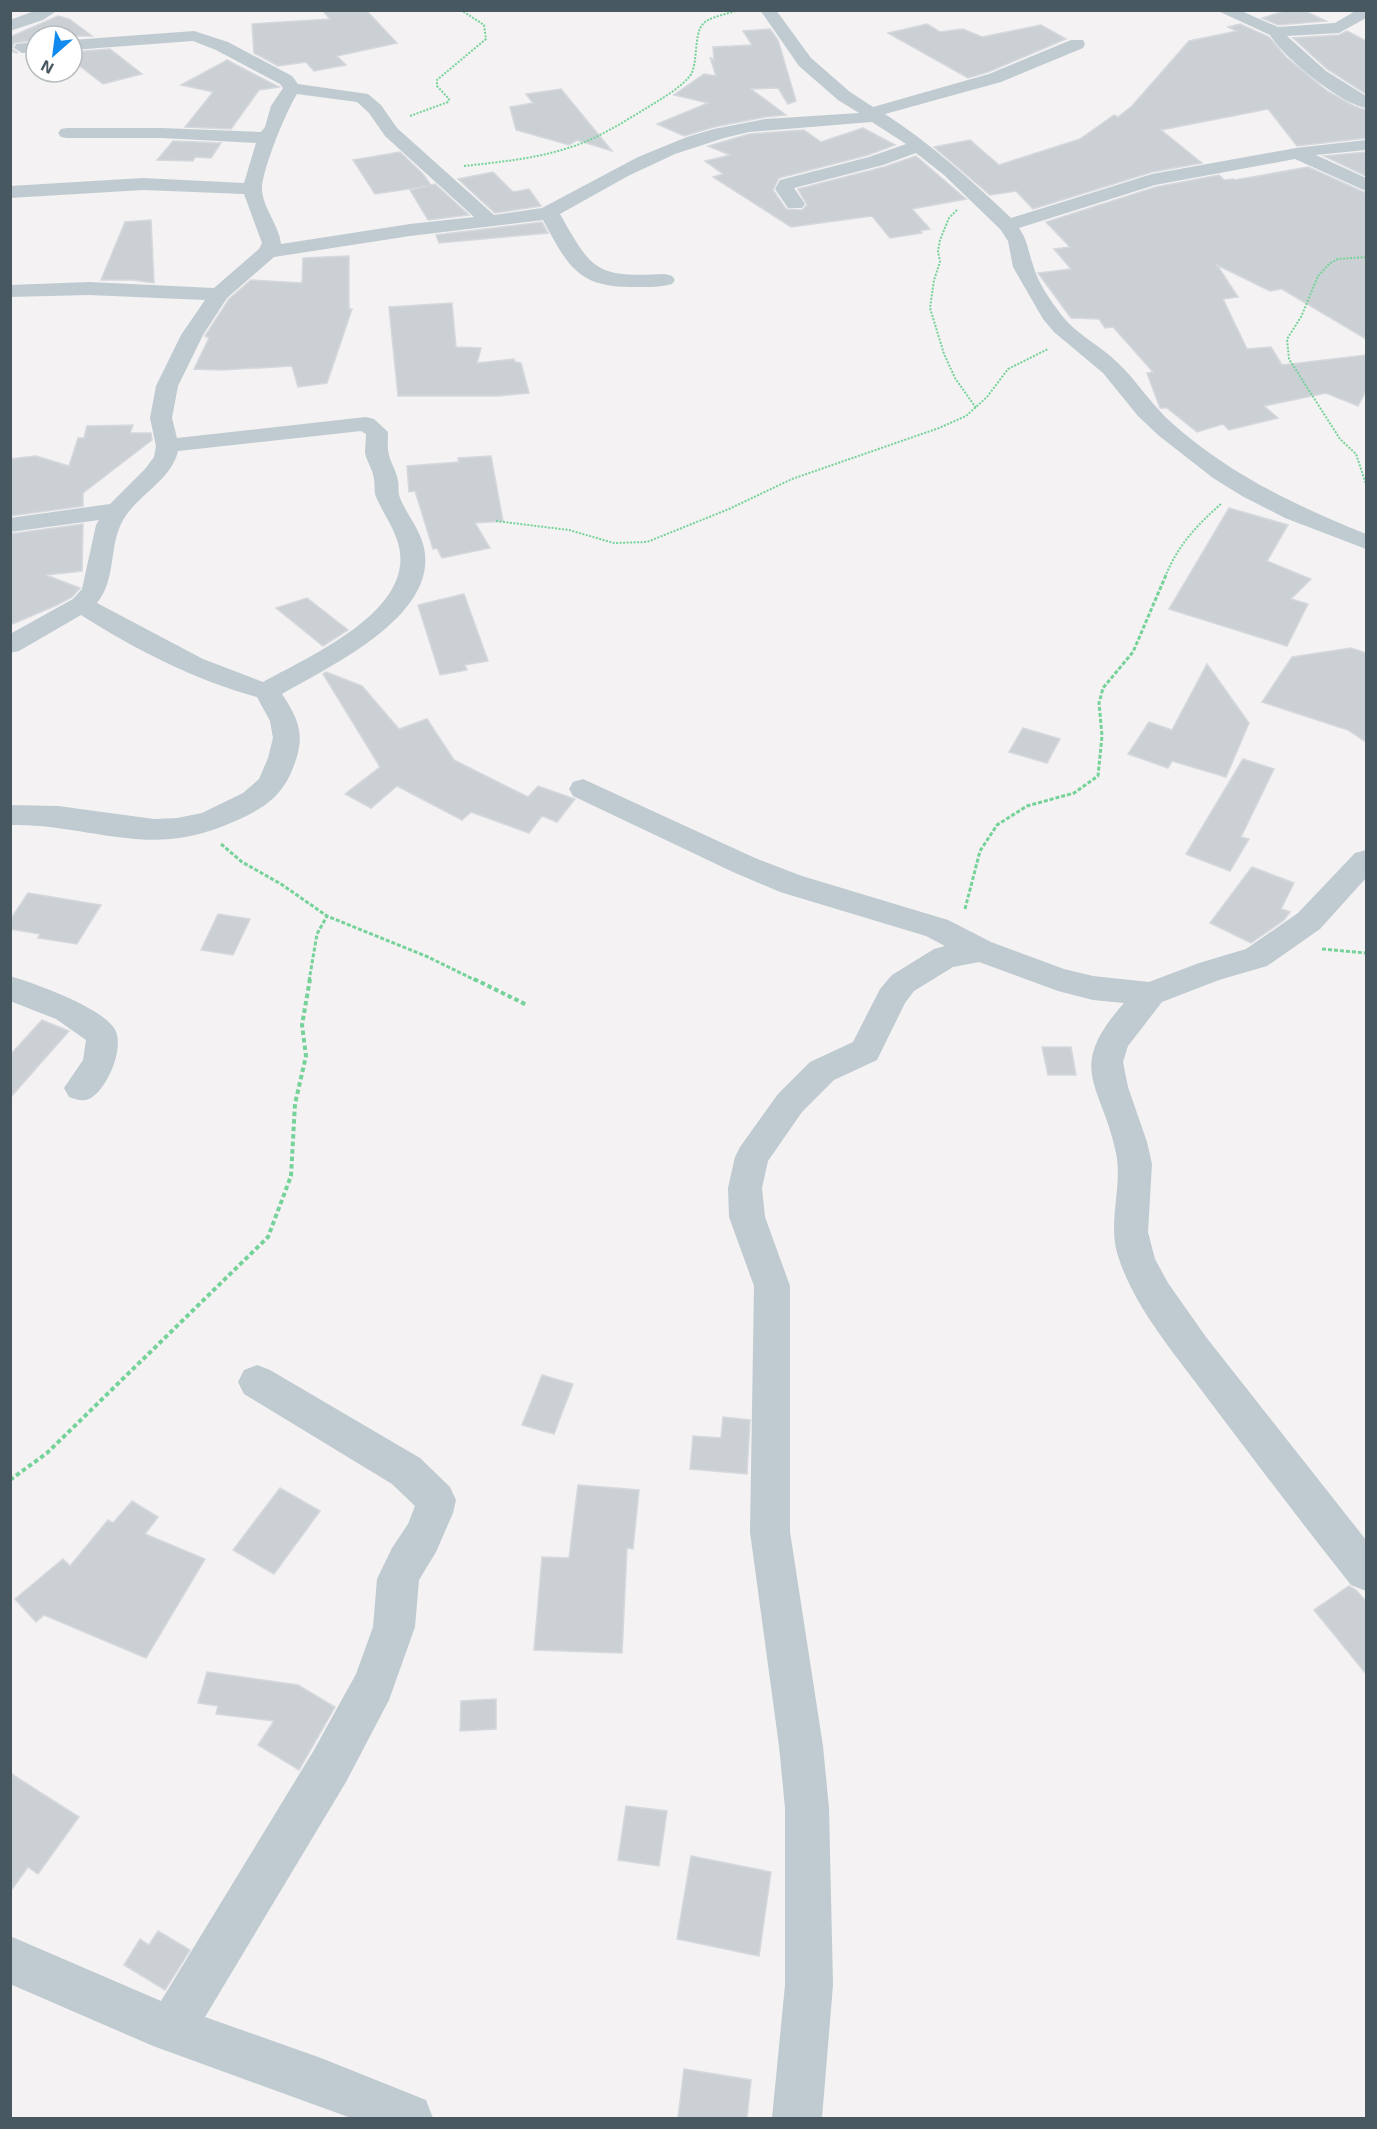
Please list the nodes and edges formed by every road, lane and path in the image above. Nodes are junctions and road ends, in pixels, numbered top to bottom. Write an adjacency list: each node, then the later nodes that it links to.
1 (50, 10): 7 (street)
2 (461, 10): 14 (path)
3 (739, 10): 20 (path)
4 (768, 10): 13 (street)
5 (1224, 10): 8 (street)
6 (1366, 12): 8 (street)
7 (10, 26)
8 (1276, 32): 12 (street)
9 (84, 43): 11 (street)
10 (1077, 44): 13 (street)
11 (292, 88): 14 (street); 16 (street)
12 (1366, 103)
13 (873, 115): 18 (street); 26 (street)
14 (385, 125): 20 (street)
15 (67, 133): 16 (street)
16 (266, 138): 22 (street)
17 (1366, 145): 19 (street)
18 (918, 146): 24 (street); 25 (street)
19 (1296, 153): 21 (street); 28 (street)
20 (431, 170): 27 (street)
21 (1366, 185)
22 (252, 189): 23 (street); 29 (street)
23 (10, 192)
24 (977, 196): 28 (street); 35 (path)
25 (795, 204)
26 (549, 212): 27 (street); 31 (street)
27 (490, 221): 29 (street)
28 (1007, 225): 34 (street)
29 (268, 252): 33 (street)
30 (1366, 257): 37 (path)
31 (665, 280)
32 (10, 291): 33 (street)
33 (219, 294): 36 (street)
34 (1077, 341): 35 (path); 38 (street)
35 (976, 408): 40 (path)
36 (168, 446): 39 (street); 45 (street)
37 (1366, 484)
38 (1250, 491): 42 (street); 51 (path)
39 (117, 510): 41 (street); 43 (street)
40 (496, 521)
41 (10, 525)
42 (1364, 537)
43 (82, 604): 44 (street); 45 (street)
44 (10, 645)
45 (267, 691): 48 (street)
46 (583, 789): 51 (street)
47 (10, 815): 48 (street)
48 (202, 824): 50 (path)
49 (1366, 860): 53 (street)
50 (327, 916): 54 (path); 57 (path)
51 (969, 943): 53 (street); 62 (street)
52 (10, 988): 55 (street)
53 (1151, 994): 58 (street)
54 (527, 1005)
55 (81, 1088)
56 (257, 1382): 60 (street)
57 (10, 1480)
58 (1366, 1571)
59 (10, 1959): 60 (street)
60 (171, 2029): 61 (street)
61 (408, 2118)
62 (797, 2118)

